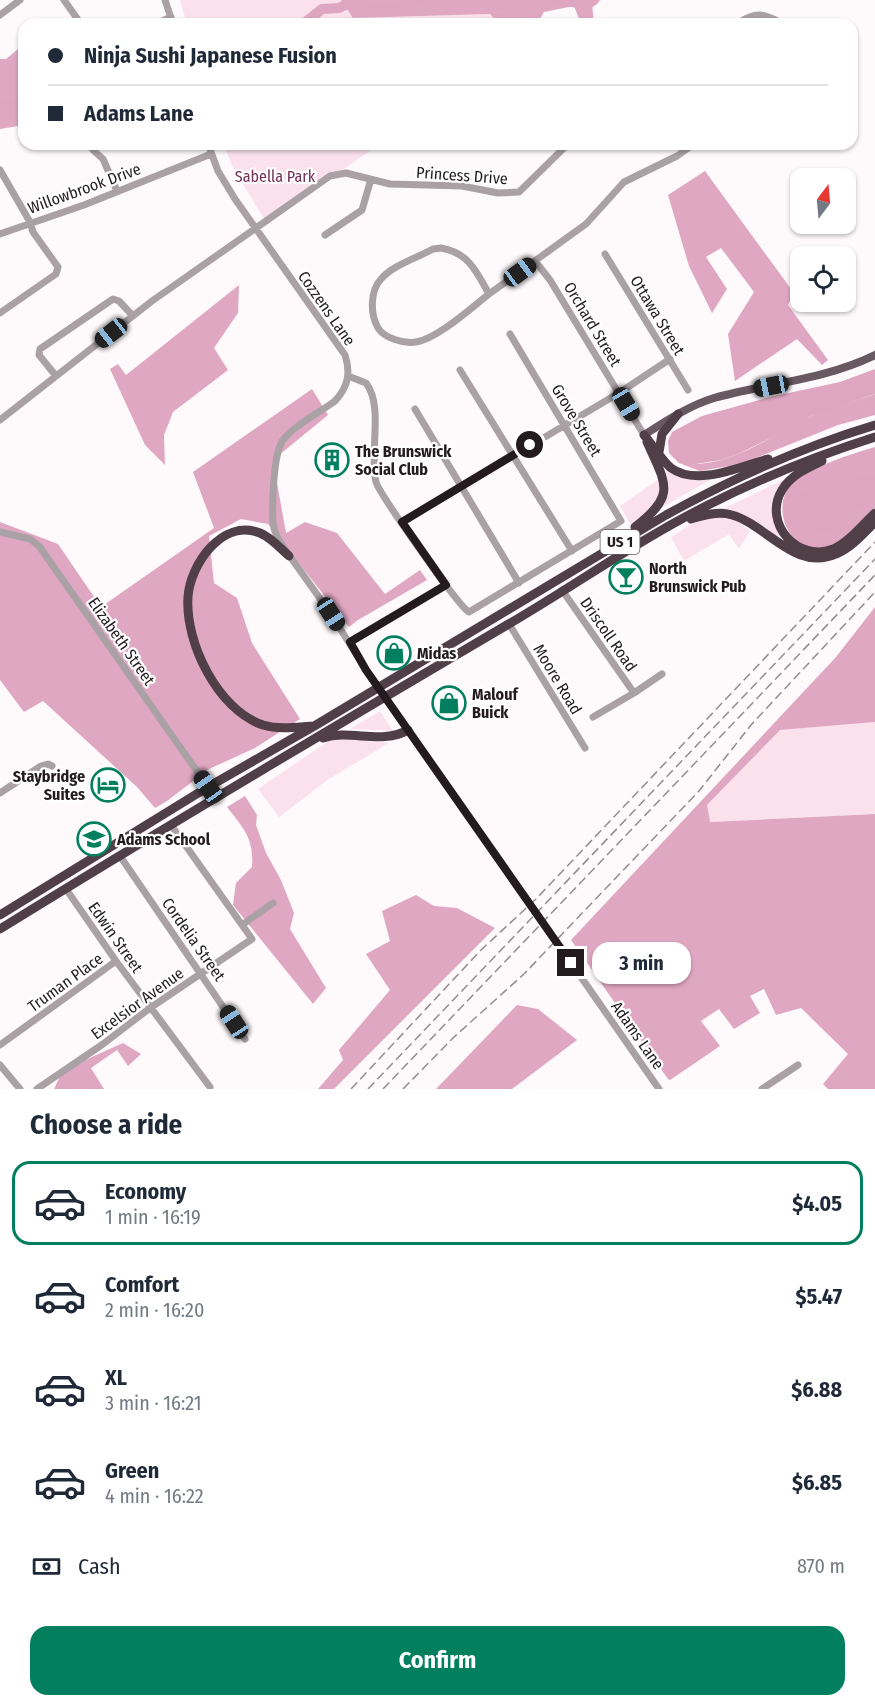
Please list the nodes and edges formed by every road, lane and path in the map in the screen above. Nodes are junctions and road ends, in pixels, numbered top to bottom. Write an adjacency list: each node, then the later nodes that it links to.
1 (20, 0): 4 (street)
2 (64, 0): 5 (street)
3 (165, 0): 6 (street)
4 (0, 15)
5 (77, 18)
6 (171, 18)
7 (744, 18): 8 (street)
8 (770, 18)
9 (93, 150): 16 (street)
10 (210, 150): 13 (street, Cozzens Lane)
11 (562, 150): 15 (street, Princess Drive)
12 (686, 150): 22 (street)
13 (212, 154): 16 (street, Willowbrook Drive); 18 (street, Cozzens Lane)
14 (0, 170): 17 (street)
15 (371, 179): 18 (street, Princess Drive); 20 (street)
16 (117, 191): 17 (street, Willowbrook Drive)
17 (30, 222): 19 (street, Willowbrook Drive); 24 (street)
18 (256, 229): 25 (street, Princess Drive); 31 (street, Cozzens Lane)
19 (0, 234)
20 (325, 235)
21 (605, 254): 28 (street, Ottawa Street)
22 (535, 261): 23 (street); 33 (street, Orchard Street)
23 (489, 294): 23 (street)
24 (0, 313)
25 (133, 316): 30 (street, Princess Drive); 30 (street)
26 (510, 334): 37 (street, Grove Street)
27 (875, 355): 35 (main road)
28 (670, 359): 32 (street, Ottawa Street); 33 (street)
29 (460, 370): 44 (street)
30 (56, 376): 36 (street, Princess Drive)
31 (348, 376): 47 (street); 52 (street, Adams Lane)
32 (688, 390)
33 (619, 393): 37 (street); 39 (street, Orchard Street)
34 (415, 409): 45 (street)
35 (678, 414): 39 (main road); 43 (highway)
36 (0, 420)
37 (565, 425): 44 (street); 51 (street, Grove Street)
38 (875, 425): 42 (highway, US 1)
39 (644, 435): 43 (highway); 53 (highway)
40 (875, 437): 41 (highway, US 1)
41 (861, 441): 46 (highway); 48 (highway, US 1)
42 (802, 450): 43 (highway); 53 (highway, US 1)
43 (659, 452)
44 (513, 455): 45 (street); 51 (street)
45 (461, 486): 47 (street); 54 (street)
46 (875, 513)
47 (402, 522): 55 (street)
48 (676, 522): 49 (highway); 56 (highway, US 1)
49 (875, 522)
50 (0, 532): 69 (street, Elizabeth Street)
51 (572, 551): 54 (street)
52 (289, 556): 58 (street, Adams Lane); 64 (highway)
53 (592, 559): 60 (highway, US 1)
54 (519, 583): 55 (street)
55 (446, 585): 58 (street)
56 (562, 590): 57 (highway, US 1); 61 (street, Driscoll Road)
57 (509, 624): 62 (highway, US 1); 67 (street, Moore Road)
58 (350, 642): 60 (street, Adams Lane)
59 (662, 674): 61 (street)
60 (378, 687): 62 (street, Adams Lane); 64 (highway, US 1)
61 (634, 693): 63 (street)
62 (385, 696): 65 (street, Adams Lane); 66 (highway, US 1)
63 (593, 717)
64 (316, 725): 69 (highway, US 1)
65 (408, 730): 66 (highway); 88 (street, Adams Lane, bridge)
66 (306, 744): 71 (highway, US 1)
67 (585, 748)
68 (52, 766): 70 (street)
69 (208, 787): 75 (highway, US 1)
70 (0, 793)
71 (171, 825): 72 (highway, US 1); 76 (street)
72 (120, 856): 73 (highway, US 1); 79 (street, Cordelia Street)
73 (66, 889): 77 (highway, US 1); 78 (street, Edwin Street)
74 (273, 903): 76 (street)
75 (0, 915)
76 (242, 925): 79 (street, Excelsior Avenue)
77 (0, 929)
78 (116, 962): 80 (street, Edwin Street); 82 (street, Truman Place)
79 (201, 973): 80 (street, Excelsior Avenue); 81 (street, Cordelia Street)
80 (150, 1008): 85 (street, Edwin Street); 87 (street, Excelsior Avenue)
81 (244, 1038)
82 (0, 1045)
83 (0, 1065): 86 (street)
84 (798, 1065): 89 (street)
85 (210, 1087)
86 (20, 1089)
87 (38, 1089)
88 (659, 1089)
89 (762, 1089)

